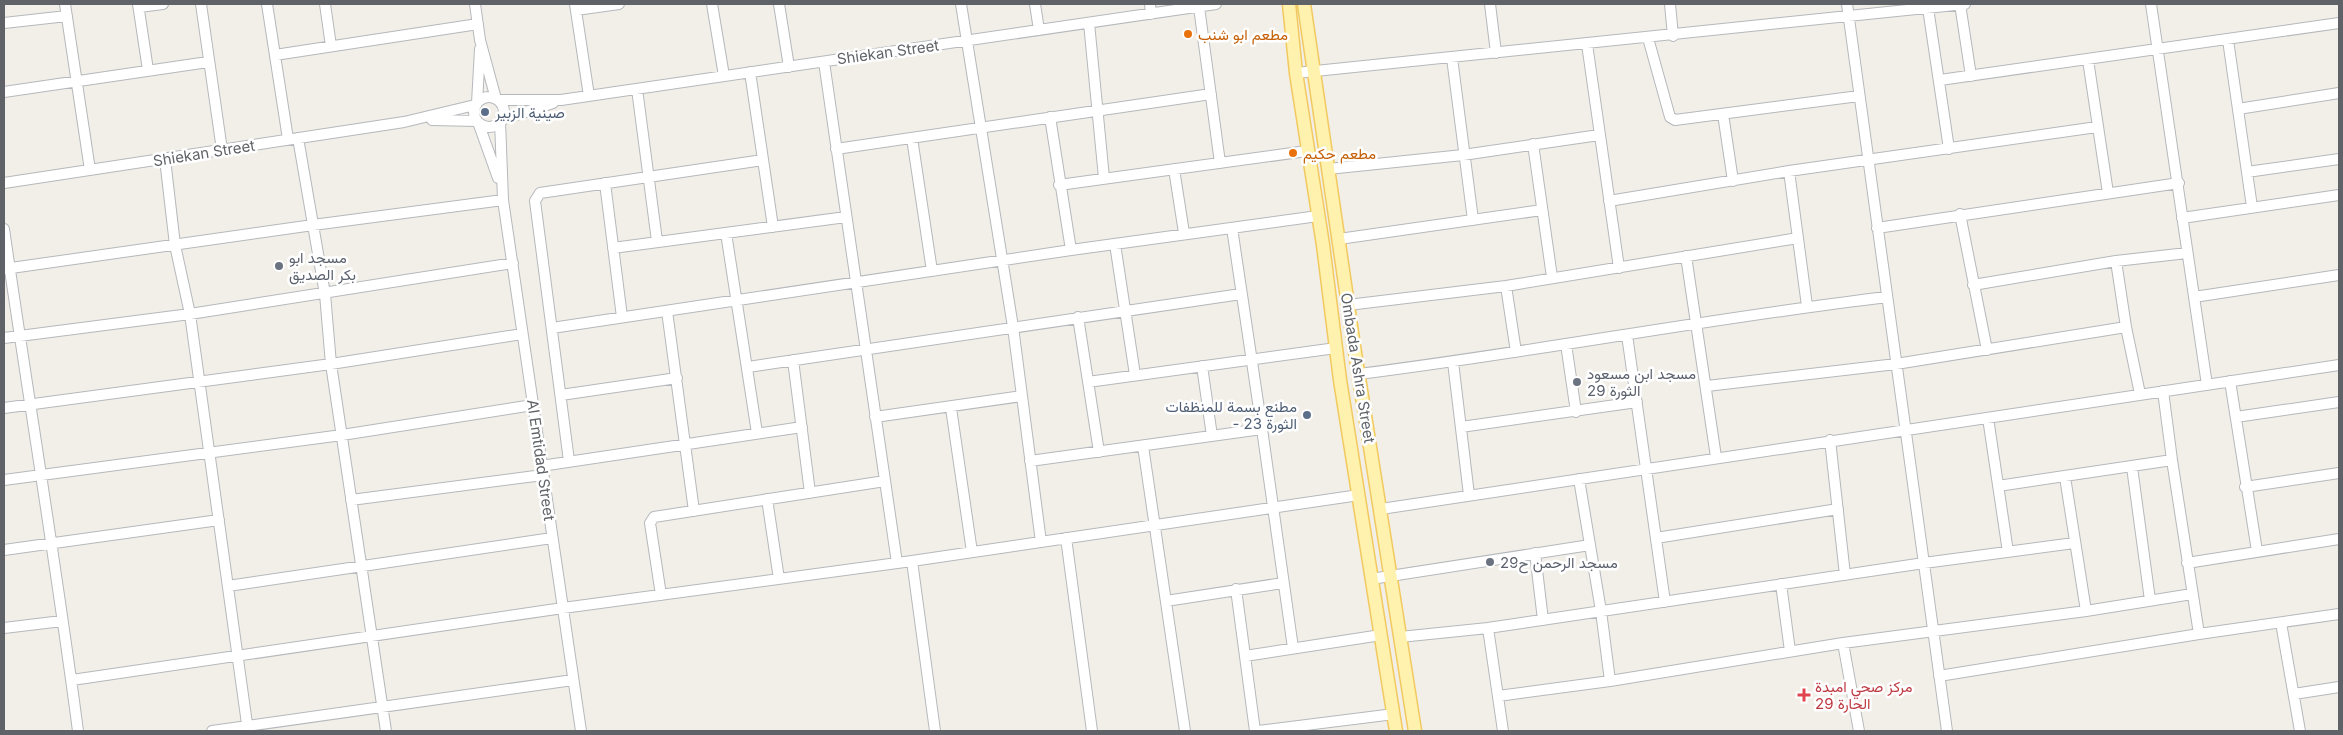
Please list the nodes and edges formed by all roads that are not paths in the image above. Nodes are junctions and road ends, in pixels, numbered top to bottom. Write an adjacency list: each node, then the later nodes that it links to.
1 (65, 4): 26 (street)
2 (163, 4): 21 (street)
3 (201, 4): 45 (street)
4 (267, 4): 42 (street)
5 (325, 4): 39 (street)
6 (475, 4): 31 (street)
7 (618, 4): 22 (street)
8 (712, 4): 52 (street)
9 (779, 4): 47 (street)
10 (961, 4): 37 (street)
11 (1035, 4): 32 (street)
12 (1216, 4): 23 (street, Shiekan Street)
13 (1289, 4): 51 (main road, Ombada Ashra Street)
14 (1304, 4): 49 (main road, Ombada Ashra Street)
15 (1490, 4): 41 (street)
16 (1670, 4): 33 (street)
17 (1847, 4): 27 (street)
18 (1960, 4): 19 (street); 24 (street); 53 (street)
19 (1966, 4)
20 (2151, 4): 40 (street)
21 (139, 6): 48 (street)
22 (576, 7): 60 (street)
23 (1199, 7): 25 (street, Shiekan Street); 59 (street)
24 (1928, 8): 27 (street); 55 (street)
25 (1150, 9): 29 (street, Shiekan Street)
26 (67, 16): 28 (street); 54 (street)
27 (1848, 16): 33 (street); 61 (street)
28 (4, 23)
29 (1089, 23): 32 (street, Shiekan Street); 66 (street)
30 (2339, 23): 36 (street)
31 (478, 24): 35 (street); 39 (street)
32 (1039, 30): 37 (street, Shiekan Street)
33 (1673, 36): 34 (street)
34 (1648, 38): 38 (street); 67 (street)
35 (480, 40): 62 (street); 64 (street)
36 (2228, 40): 40 (street); 65 (street)
37 (967, 41): 46 (street, Shiekan Street); 72 (street)
38 (1587, 44): 41 (street); 74 (street)
39 (331, 46): 42 (street)
40 (2158, 49): 44 (street); 99 (street)
41 (1496, 53): 43 (street)
42 (275, 55): 77 (street)
43 (1452, 58): 49 (street); 83 (street)
44 (2088, 60): 53 (street); 73 (street)
45 (208, 62): 48 (street); 81 (street)
46 (824, 62): 47 (street, Shiekan Street); 79 (street)
47 (789, 67): 50 (street, Shiekan Street)
48 (148, 70): 54 (street)
49 (1314, 70): 51 (street); 90 (main road, Ombada Ashra Street)
50 (750, 72): 52 (street, Shiekan Street); 87 (street)
51 (1296, 73): 82 (main road, Ombada Ashra Street)
52 (724, 76): 56 (street, Shiekan Street)
53 (1971, 76): 55 (street)
54 (76, 80): 57 (street); 91 (street)
55 (1940, 80): 80 (street)
56 (637, 89): 60 (street, Shiekan Street); 94 (street)
57 (4, 92)
58 (2339, 93): 65 (street)
59 (1211, 94): 66 (street); 88 (street)
60 (589, 96): 63 (street, Shiekan Street)
61 (1859, 96): 67 (street); 85 (street)
62 (497, 99): 63 (street, Shiekan Street); 64 (street); 69 (street)
63 (561, 100): 69 (street, Shiekan Street)
64 (476, 104): 70 (street); 71 (street, Shiekan Street)
65 (2238, 109): 93 (street)
66 (1097, 110): 68 (street); 95 (street)
67 (1723, 114): 96 (street)
68 (1050, 117): 72 (street); 100 (street)
69 (501, 120): 70 (street); 101 (street)
70 (477, 121): 71 (street, Shiekan Street); 101 (street)
71 (404, 122): 75 (street, Shiekan Street)
72 (981, 127): 76 (street); 129 (street)
73 (2097, 127): 80 (street); 102 (street)
74 (1599, 135): 78 (street); 105 (street)
75 (298, 138): 77 (street, Shiekan Street); 113 (street)
76 (912, 138): 79 (street); 134 (street)
77 (288, 139): 81 (street, Shiekan Street)
78 (1533, 144): 83 (street); 107 (street)
79 (836, 149): 110 (street)
80 (1949, 149): 85 (street)
81 (222, 150): 84 (street, Shiekan Street)
82 (1308, 151): 88 (street); 109 (main road, Ombada Ashra Street)
83 (1463, 155): 90 (street); 112 (street)
84 (166, 159): 91 (street, Shiekan Street); 124 (street)
85 (1868, 159): 92 (street); 117 (street)
86 (2339, 159): 93 (street)
87 (763, 160): 94 (street); 114 (street)
88 (1220, 163): 89 (street)
89 (1174, 169): 95 (street); 119 (street)
90 (1328, 169): 121 (main road, Ombada Ashra Street)
91 (90, 170): 97 (street, Shiekan Street)
92 (1790, 171): 96 (street); 120 (street)
93 (2247, 172): 106 (street)
94 (648, 177): 98 (street); 122 (street)
95 (1104, 178): 100 (street)
96 (1733, 180): 105 (street)
97 (4, 183)
98 (605, 183): 125 (street); 156 (street)
99 (2179, 183): 102 (street); 111 (street)
100 (1059, 185): 126 (street)
101 (501, 188): 104 (street, Al Emtidad Street)
102 (2108, 193): 108 (street)
103 (2339, 195): 106 (street)
104 (503, 200): 113 (street); 131 (street, Al Emtidad Street)
105 (1609, 201): 132 (street)
106 (2252, 207): 111 (street)
107 (1542, 210): 112 (street); 136 (street)
108 (1960, 214): 117 (street); 138 (street)
109 (1318, 216): 116 (street); 157 (main road, Ombada Ashra Street)
110 (846, 217): 114 (street); 137 (street)
111 (2182, 218): 127 (street)
112 (1473, 220): 121 (street)
113 (313, 224): 124 (street); 140 (street)
114 (773, 227): 118 (street)
115 (4, 228): 133 (street)
116 (1232, 228): 119 (street); 141 (street)
117 (1878, 228): 142 (street)
118 (726, 233): 122 (street); 144 (street)
119 (1184, 234): 123 (street)
120 (1798, 238): 128 (street); 146 (street)
121 (1338, 239): 145 (main road, Ombada Ashra Street)
122 (657, 241): 125 (street)
123 (1115, 244): 126 (street); 147 (street)
124 (174, 245): 133 (street); 149 (street)
125 (613, 248): 150 (street)
126 (1071, 250): 129 (street)
127 (2187, 253): 130 (street); 143 (street)
128 (1686, 256): 132 (street); 152 (street)
129 (1002, 261): 134 (street); 155 (street)
130 (2116, 261): 138 (street); 154 (street)
131 (513, 264): 140 (street); 158 (street, Al Emtidad Street)
132 (1619, 268): 136 (street)
133 (7, 269): 159 (street)
134 (932, 271): 137 (street)
135 (2339, 275): 143 (street)
136 (1552, 277): 139 (street)
137 (856, 282): 144 (street); 164 (street)
138 (1974, 285): 165 (street)
139 (1506, 286): 145 (street); 166 (street)
140 (324, 294): 149 (street); 170 (street)
141 (1241, 294): 147 (street); 168 (street)
142 (1887, 297): 146 (street); 171 (street)
143 (2194, 297): 181 (street)
144 (737, 300): 148 (street); 174 (street)
145 (1348, 305): 153 (main road, Ombada Ashra Street)
146 (1807, 306): 152 (street)
147 (1125, 310): 151 (street); 176 (street)
148 (667, 311): 150 (street); 177 (street)
149 (190, 314): 159 (street); 179 (street)
150 (622, 317): 156 (street)
151 (1078, 317): 155 (street); 180 (street)
152 (1696, 324): 160 (street); 182 (street)
153 (1352, 326): 157 (main road); 175 (main road, Ombada Ashra Street)
154 (2126, 326): 165 (street); 184 (street)
155 (1013, 327): 164 (street); 186 (street)
156 (552, 328): 185 (street)
157 (1334, 329): 163 (main road, Ombada Ashra Street)
158 (522, 334): 170 (street); 190 (street, Al Emtidad Street)
159 (21, 335): 161 (street); 189 (street)
160 (1627, 335): 162 (street); 187 (street)
161 (4, 338)
162 (1566, 344): 166 (street); 193 (street)
163 (1336, 348): 168 (street); 225 (main road, Ombada Ashra Street)
164 (865, 350): 167 (street); 194 (street)
165 (1987, 350): 171 (street)
166 (1516, 352): 169 (street)
167 (793, 360): 174 (street); 197 (street)
168 (1251, 360): 173 (street); 199 (street)
169 (1453, 362): 175 (street); 198 (street)
170 (331, 364): 179 (street); 202 (street)
171 (1896, 364): 182 (street); 200 (street)
172 (2339, 365): 178 (street)
173 (1202, 366): 176 (street); 203 (street)
174 (748, 367): 201 (street)
175 (1358, 374): 230 (main road, Ombada Ashra Street)
176 (1136, 375): 180 (street)
177 (677, 378): 185 (street); 205 (street)
178 (2230, 381): 181 (street); 195 (street)
179 (200, 382): 189 (street); 208 (street)
180 (1088, 382): 207 (street)
181 (2207, 385): 183 (street)
182 (1707, 386): 209 (street)
183 (2164, 392): 184 (street); 210 (street)
184 (2140, 394): 196 (street)
185 (561, 395): 211 (street)
186 (1022, 396): 192 (street); 212 (street)
187 (1637, 402): 193 (street); 214 (street)
188 (2339, 402): 195 (street)
189 (31, 404): 191 (street); 217 (street)
190 (533, 405): 202 (street); 215 (street, Al Emtidad Street)
191 (4, 408)
192 (951, 408): 194 (street); 245 (street)
193 (1576, 412): 198 (street)
194 (875, 417): 221 (street)
195 (2236, 417): 223 (street)
196 (1988, 418): 200 (street); 222 (street)
197 (802, 427): 201 (street); 224 (street)
198 (1461, 427): 226 (street)
199 (1262, 429): 203 (street); 229 (street)
200 (1906, 430): 204 (street); 250 (street)
201 (757, 433): 205 (street)
202 (342, 435): 208 (street); 228 (street)
203 (1212, 436): 206 (street)
204 (1830, 440): 209 (street); 231 (street)
205 (686, 443): 211 (street); 232 (street)
206 (1143, 446): 207 (street); 234 (street)
207 (1099, 452): 212 (street)
208 (210, 453): 217 (street); 233 (street)
209 (1716, 457): 214 (street)
210 (2172, 460): 213 (street); 251 (street)
211 (569, 461): 215 (street)
212 (1030, 461): 239 (street)
213 (2132, 467): 218 (street); 263 (street)
214 (1647, 469): 219 (street); 237 (street)
215 (542, 470): 228 (street); 235 (street, Al Emtidad Street)
216 (2339, 473): 223 (street)
217 (40, 476): 220 (street); 240 (street)
218 (2065, 477): 222 (street); 241 (street)
219 (1579, 479): 226 (street); 242 (street)
220 (4, 480)
221 (884, 481): 224 (street); 249 (street)
222 (1998, 486): 246 (street)
223 (2246, 487): 244 (street)
224 (810, 493): 227 (street)
225 (1359, 495): 229 (street); 255 (main road, Ombada Ashra Street)
226 (1469, 495): 230 (street)
227 (767, 499): 232 (street); 256 (street)
228 (351, 500): 252 (street)
229 (1273, 506): 234 (street); 257 (street)
230 (1381, 509): 253 (main road, Ombada Ashra Street)
231 (1838, 510): 237 (street); 254 (street)
232 (694, 511): 262 (street)
233 (219, 520): 240 (street); 259 (street)
234 (1155, 525): 236 (street); 264 (street)
235 (552, 538): 252 (street); 266 (street, Al Emtidad Street)
236 (1066, 538): 239 (street); 300 (street)
237 (1656, 538): 265 (street)
238 (2339, 540): 244 (street)
239 (1041, 542): 245 (street)
240 (52, 543): 243 (street); 270 (street)
241 (2074, 543): 246 (street); 268 (street)
242 (1590, 545): 247 (street); 267 (street)
243 (4, 550)
244 (2257, 551): 251 (street)
245 (972, 552): 248 (street)
246 (2008, 552): 250 (street)
247 (1536, 553): 253 (street); 271 (street)
248 (912, 561): 249 (street); 299 (street)
249 (897, 563): 256 (street)
250 (1924, 563): 254 (street); 275 (street)
251 (2187, 563): 261 (street)
252 (361, 566): 259 (street); 278 (street)
253 (1391, 575): 255 (street); 279 (main road, Ombada Ashra Street)
254 (1845, 575): 258 (street)
255 (1371, 578): 277 (main road, Ombada Ashra Street)
256 (779, 579): 262 (street)
257 (1283, 583): 260 (street); 281 (street)
258 (1781, 584): 265 (street); 282 (street)
259 (228, 586): 283 (street)
260 (1236, 589): 264 (street); 284 (street)
261 (2192, 594): 263 (street); 276 (street)
262 (661, 595): 266 (street)
263 (2150, 600): 268 (street)
264 (1166, 601): 301 (street)
265 (1665, 602): 267 (street)
266 (562, 608): 278 (street); 287 (street, Al Emtidad Street)
267 (1601, 611): 271 (street); 288 (street)
268 (2086, 612): 275 (street)
269 (2339, 614): 272 (street)
270 (62, 620): 273 (street); 286 (street)
271 (1543, 620): 274 (street)
272 (2280, 623): 276 (street); 290 (street)
273 (4, 628)
274 (1488, 628): 279 (street); 291 (street)
275 (1933, 631): 280 (street); 285 (street)
276 (2199, 634): 285 (street)
277 (1381, 635): 281 (street); 293 (main road, Ombada Ashra Street)
278 (372, 636): 283 (street); 292 (street)
279 (1400, 637): 304 (main road, Ombada Ashra Street)
280 (1843, 643): 282 (street); 306 (street)
281 (1293, 648): 284 (street)
282 (1790, 651): 288 (street)
283 (237, 656): 286 (street); 294 (street)
284 (1245, 656): 302 (street)
285 (1939, 676): 307 (street)
286 (72, 680): 295 (street)
287 (573, 680): 292 (street); 298 (street, Al Emtidad Street)
288 (1610, 680): 291 (street)
289 (2339, 687): 290 (street)
290 (2294, 694): 308 (street)
291 (1498, 696): 305 (street)
292 (382, 707): 294 (street); 297 (street)
293 (1394, 714): 302 (street); 303 (main road, Ombada Ashra Street)
294 (247, 729): 296 (street)
295 (78, 731)
296 (212, 731)
297 (386, 731)
298 (581, 731)
299 (934, 731)
300 (1092, 731)
301 (1185, 731)
302 (1256, 731)
303 (1396, 731)
304 (1415, 731)
305 (1503, 731)
306 (1859, 731)
307 (1947, 731)
308 (2300, 731)

